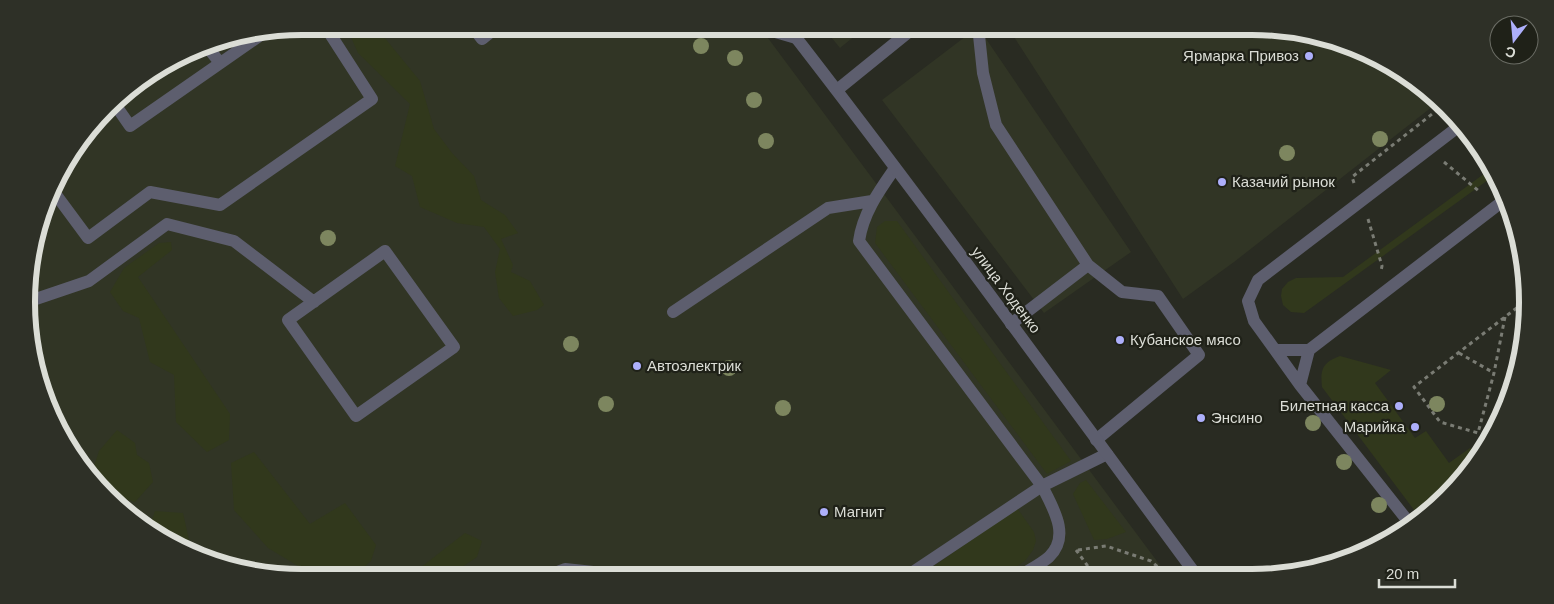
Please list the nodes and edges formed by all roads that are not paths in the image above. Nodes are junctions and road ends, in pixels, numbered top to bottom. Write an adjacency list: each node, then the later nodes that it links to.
1 (331, 35): 14 (street)
2 (788, 35): 6 (street)
3 (794, 35): 6 (street, улица Ходенко)
4 (905, 35): 10 (street)
5 (979, 35): 17 (street)
6 (796, 38): 10 (street, улица Ходенко)
7 (255, 39): 9 (street)
8 (211, 51): 9 (street)
9 (220, 63): 11 (street)
10 (837, 90): 13 (street, улица Ходенко)
11 (118, 109)
12 (1455, 129): 22 (street)
13 (895, 168): 15 (street); 21 (street, улица Ходенко)
14 (57, 196)
15 (872, 201): 20 (street); 27 (street)
16 (1500, 204): 23 (street)
17 (1088, 265): 21 (street); 25 (street)
18 (35, 299): 19 (street)
19 (314, 302): 19 (street)
20 (673, 312)
21 (1011, 324): 25 (street, улица Ходенко)
22 (1275, 350): 23 (street); 24 (street)
23 (1308, 350): 24 (street)
24 (1300, 385): 28 (street)
25 (1096, 440): 26 (street, улица Ходенко)
26 (1107, 454): 27 (street); 31 (street, улица Ходенко)
27 (1042, 486): 29 (street); 30 (street)
28 (1407, 519)
29 (918, 569)
30 (1030, 569)
31 (1192, 569)

